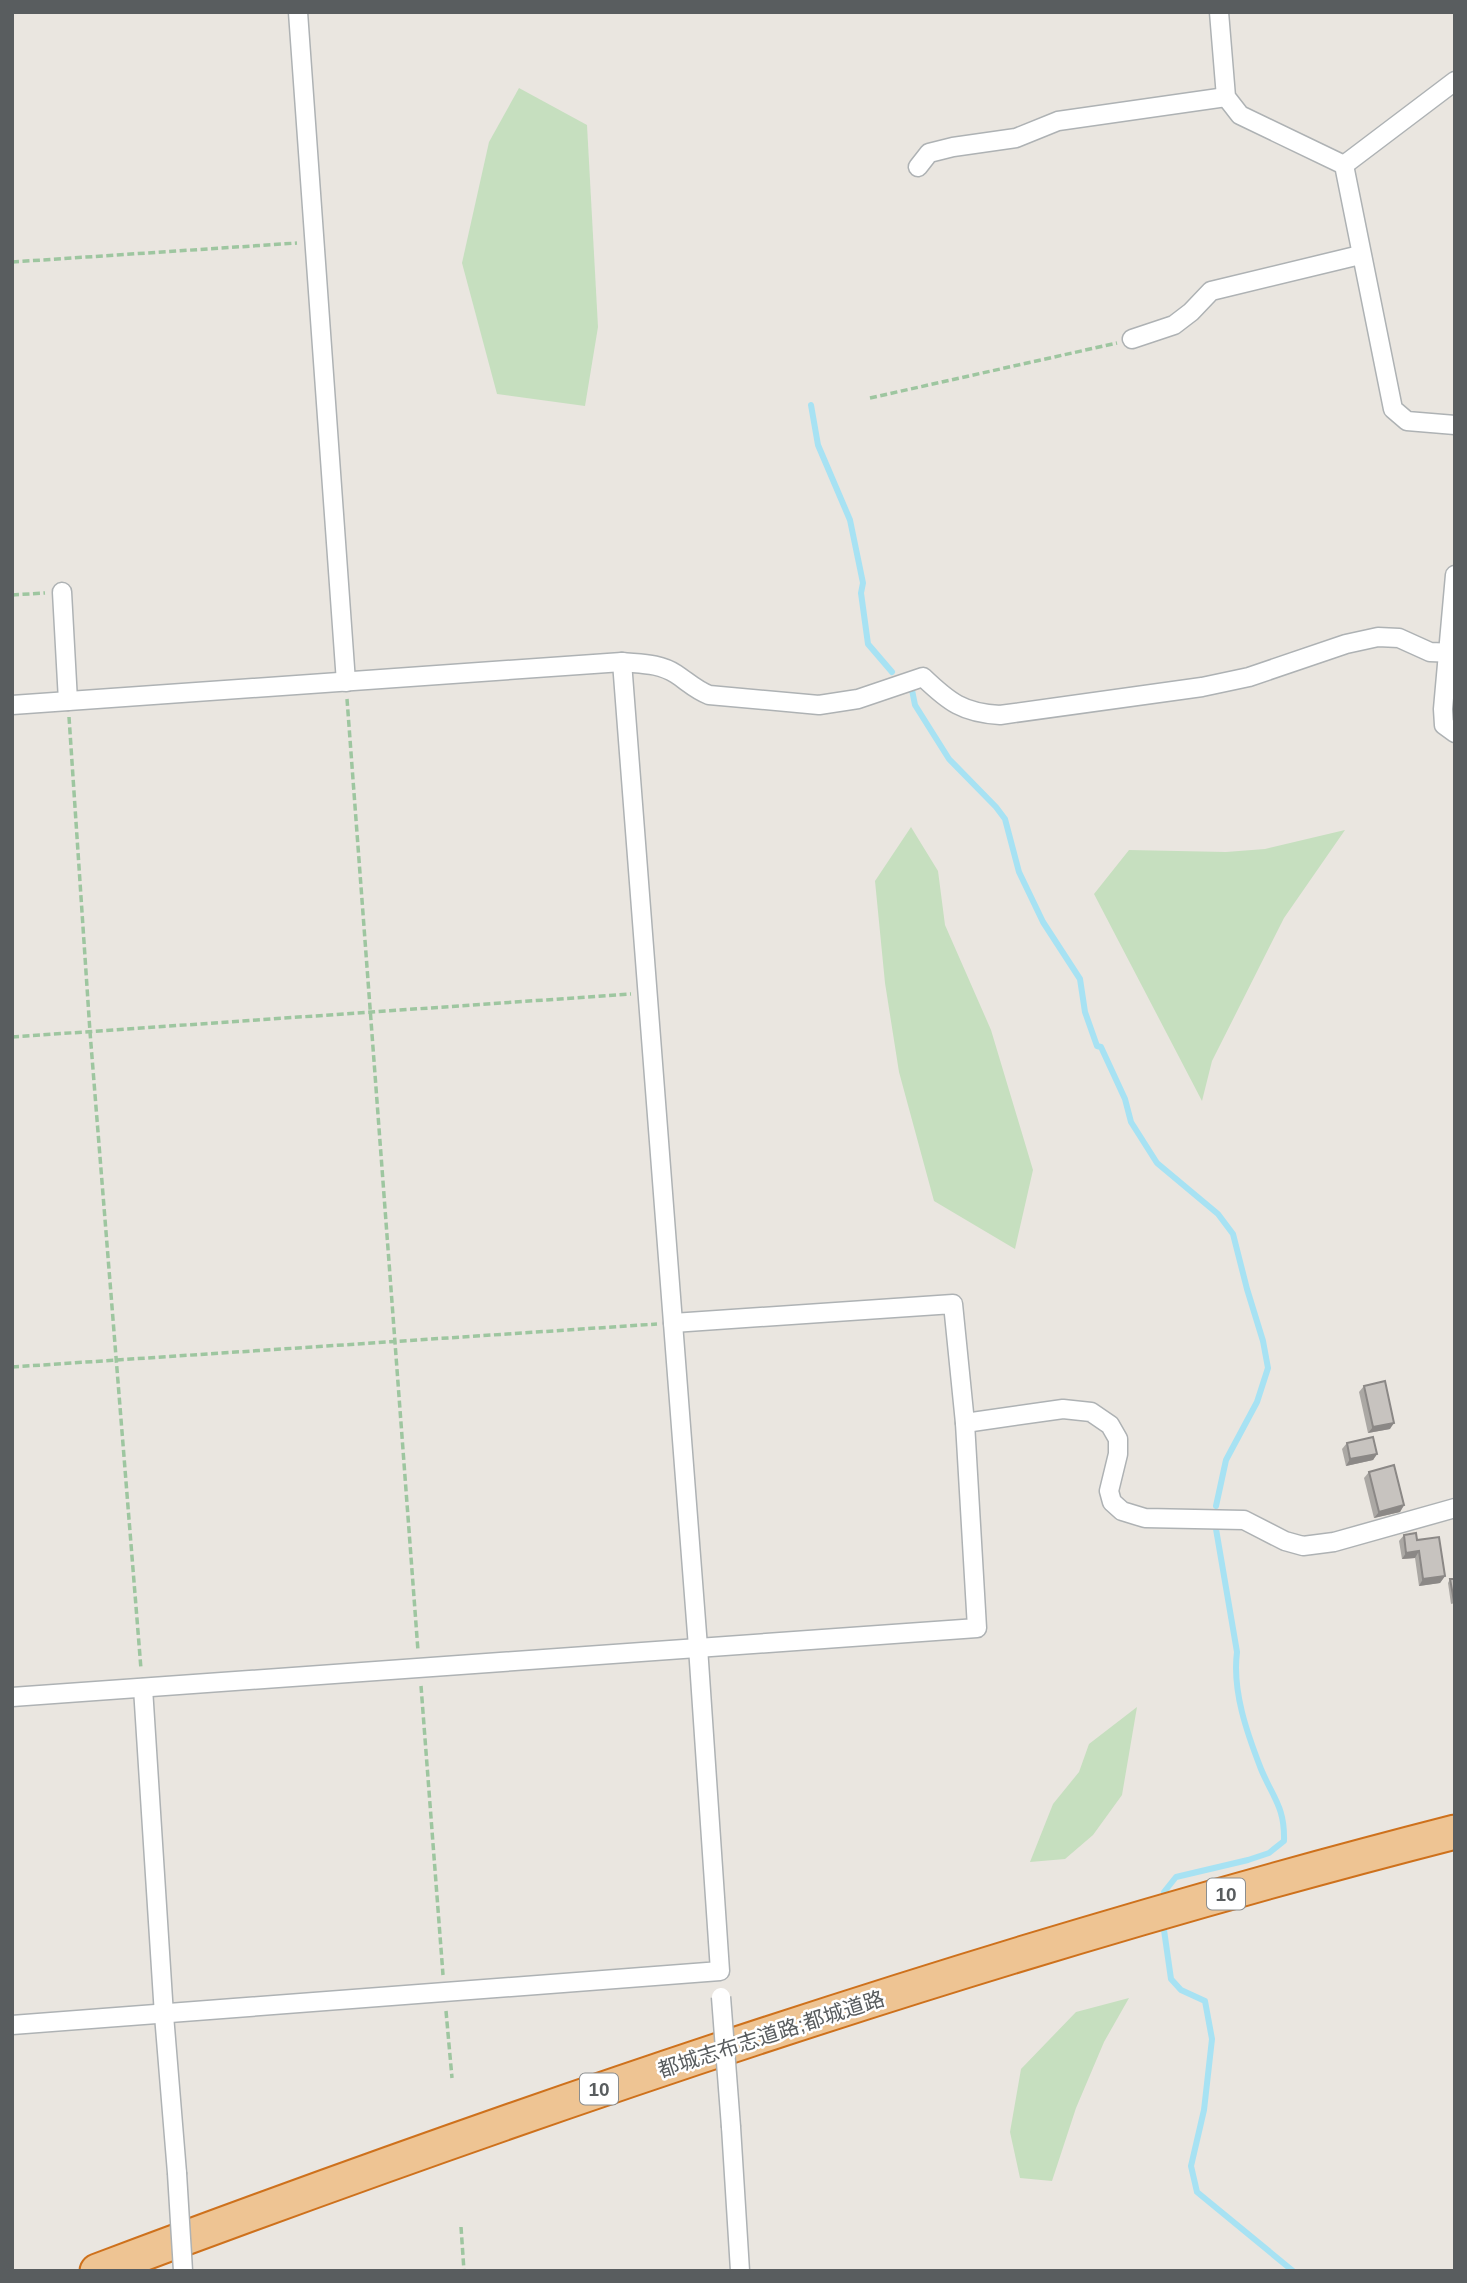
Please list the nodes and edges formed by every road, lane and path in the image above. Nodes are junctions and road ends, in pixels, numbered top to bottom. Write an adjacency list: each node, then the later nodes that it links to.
1 (298, 12): 7 (street)
2 (1219, 12): 4 (street)
3 (1455, 81): 5 (street)
4 (1226, 97): 5 (street); 6 (street)
5 (1344, 165): 8 (street)
6 (918, 166)
7 (314, 242): 9 (path); 18 (street)
8 (1360, 255): 10 (street); 12 (street)
9 (12, 262)
10 (1132, 339): 11 (path)
11 (870, 398)
12 (1455, 425)
13 (1455, 575): 16 (street)
14 (62, 592): 15 (path); 19 (street)
15 (12, 595)
16 (1452, 653): 17 (street); 21 (street)
17 (622, 662): 18 (street); 22 (street)
18 (346, 682): 19 (street); 23 (path)
19 (68, 701): 20 (street); 24 (path)
20 (12, 705)
21 (1455, 733)
22 (647, 992): 23 (path); 26 (street)
23 (371, 1013): 24 (path); 27 (path)
24 (90, 1032): 25 (path); 28 (path)
25 (12, 1037)
26 (673, 1323): 27 (path); 30 (street); 32 (street)
27 (396, 1340): 28 (path); 33 (path)
28 (118, 1359): 29 (path); 34 (path)
29 (12, 1367)
30 (965, 1423): 31 (street); 32 (street)
31 (1455, 1508)
32 (698, 1647): 33 (street); 37 (street)
33 (419, 1667): 34 (street); 38 (path)
34 (143, 1689): 35 (street); 39 (street)
35 (12, 1697)
36 (1455, 1832): 43 (highway, 都城志布志道路;都城道路 / 10)
37 (720, 1971): 38 (street); 46 (street, bridge)
38 (444, 1994): 39 (street); 41 (path)
39 (164, 2015): 40 (street); 44 (street, bridge)
40 (12, 2025)
41 (452, 2078)
42 (461, 2227): 45 (path)
43 (97, 2271)
44 (183, 2271)
45 (464, 2271)
46 (740, 2271)

